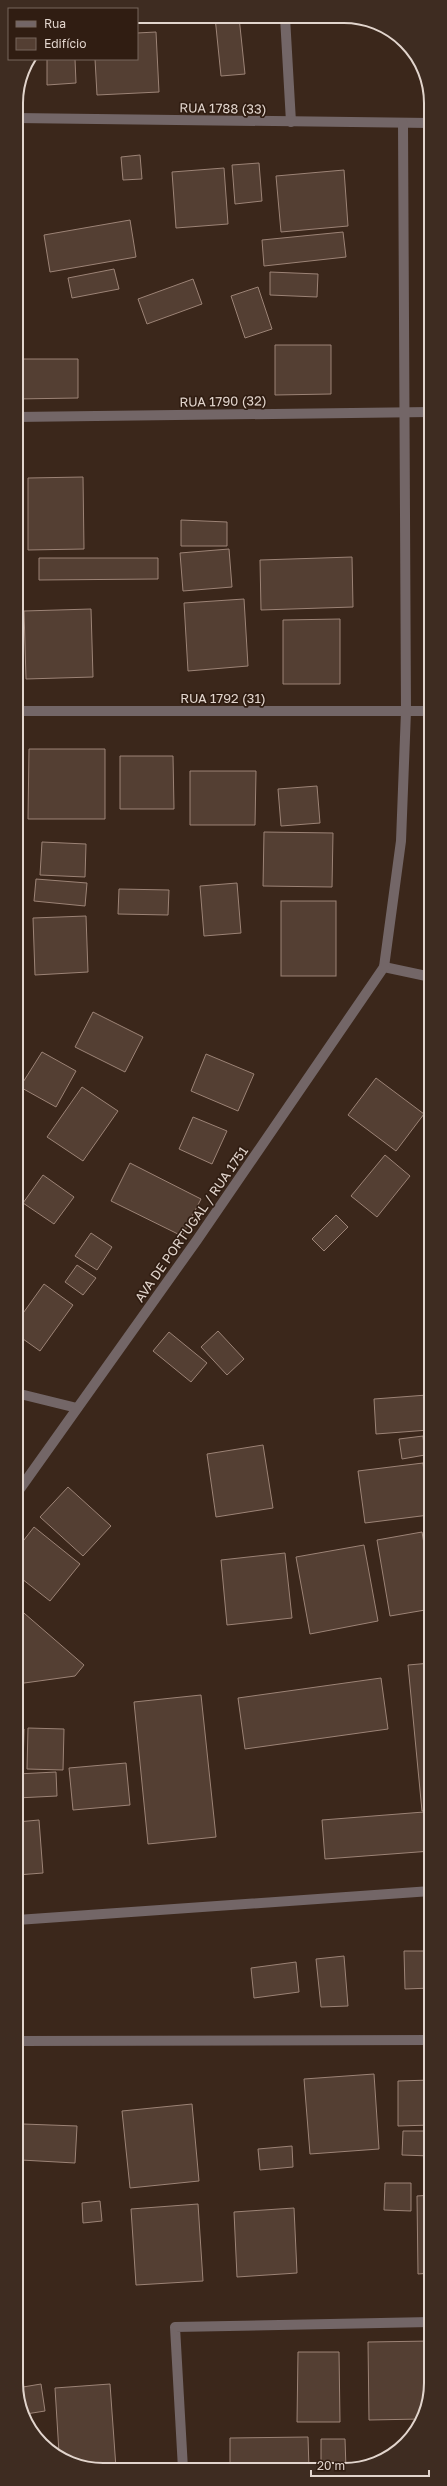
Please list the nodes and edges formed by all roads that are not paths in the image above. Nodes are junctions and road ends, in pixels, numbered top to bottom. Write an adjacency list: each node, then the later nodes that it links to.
1 (285, 23): 3 (street)
2 (23, 118): 3 (street, RUA 1788 (33))
3 (291, 122): 4 (street, RUA 1788 (33))
4 (403, 123): 5 (street, RUA 1788 (33)); 6 (street)
5 (424, 123)
6 (406, 412): 7 (street, RUA 1790 (32)); 8 (street, RUA 1790 (32)); 10 (street)
7 (424, 412)
8 (23, 417)
9 (23, 711): 10 (street, RUA 1792 (31))
10 (406, 711): 11 (street, RUA 1792 (31)); 12 (street)
11 (424, 711)
12 (384, 967): 13 (street); 15 (street, AVA DE PORTUGAL / RUA 1751)
13 (424, 976)
14 (23, 1395): 15 (street)
15 (77, 1408): 16 (street, AVA DE PORTUGAL / RUA 1751)
16 (23, 1483)
17 (424, 1891): 18 (street)
18 (23, 1920)
19 (424, 2040): 20 (street)
20 (23, 2041)
21 (424, 2322): 22 (street)
22 (183, 2463)

